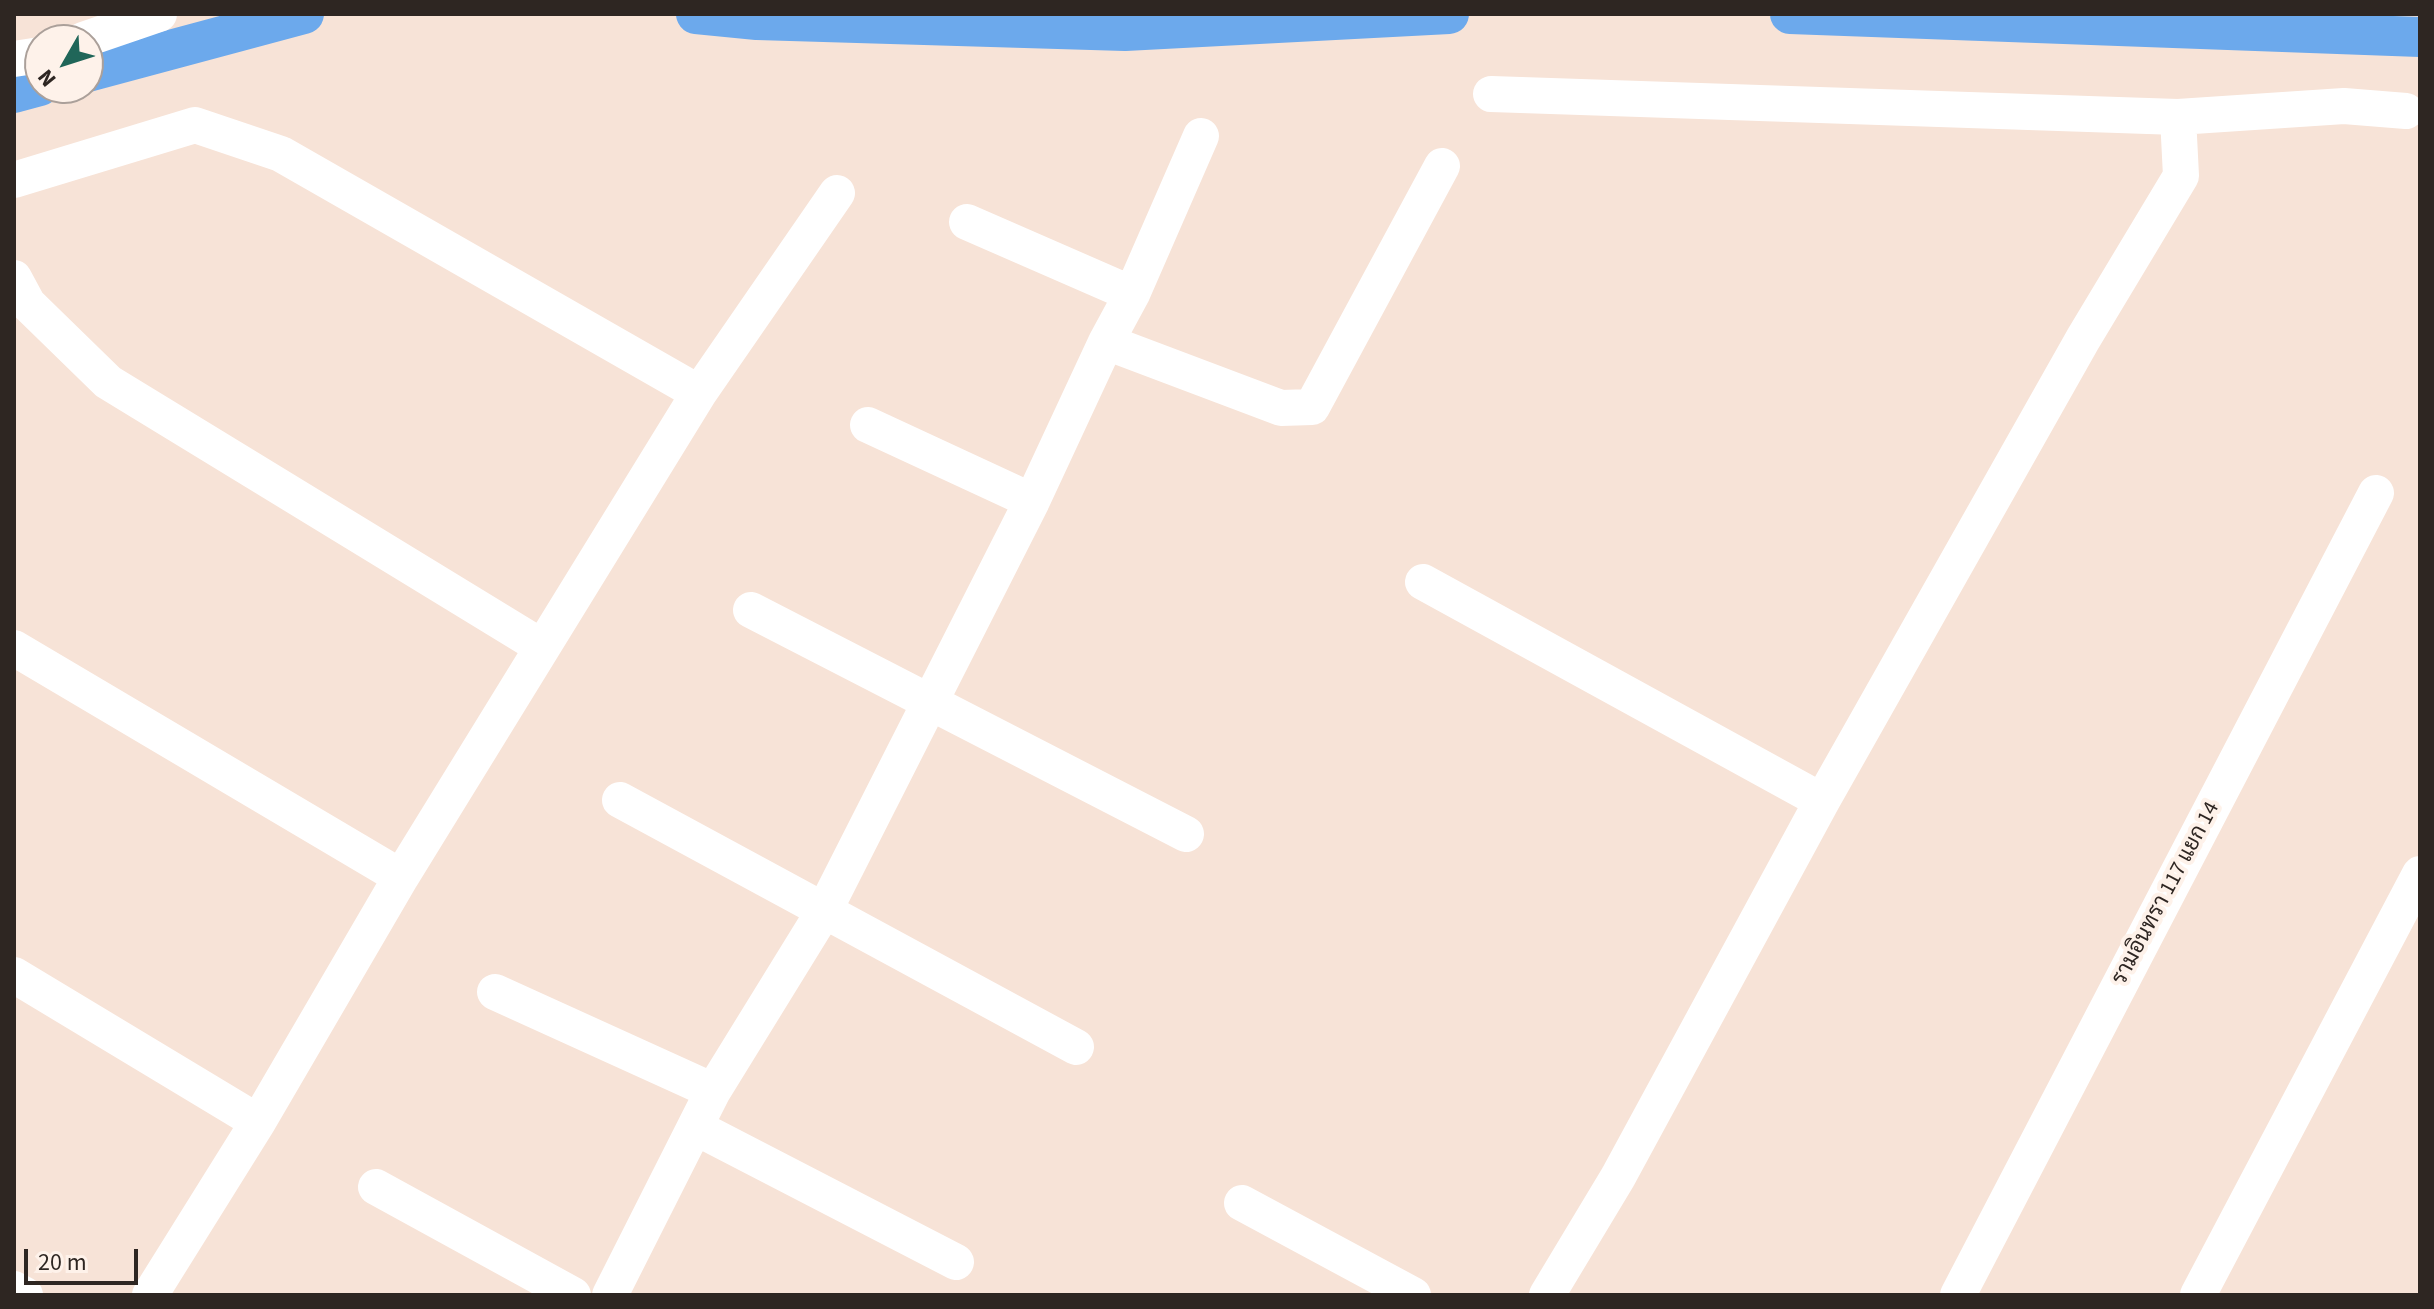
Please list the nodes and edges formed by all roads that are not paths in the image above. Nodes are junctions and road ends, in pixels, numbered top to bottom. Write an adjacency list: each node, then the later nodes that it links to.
1 (159, 14): 2 (street)
2 (104, 33)
3 (1491, 94): 5 (street)
4 (2406, 111): 5 (street)
5 (2178, 117): 24 (street)
6 (1201, 136): 12 (street)
7 (1442, 166): 13 (street)
8 (14, 180): 14 (street)
9 (837, 193): 14 (street)
10 (967, 222): 12 (street)
11 (14, 278): 20 (street)
12 (1132, 294): 13 (street)
13 (1106, 342): 17 (street)
14 (699, 393): 20 (street)
15 (868, 425): 17 (street)
16 (2376, 493): 45 (street, รามอินทรา 117 แยก 14)
17 (1032, 501): 22 (street)
18 (1423, 582): 24 (street)
19 (751, 610): 22 (street)
20 (542, 647): 27 (street)
21 (14, 648): 27 (street)
22 (932, 702): 25 (street); 28 (street)
23 (620, 800): 28 (street)
24 (1822, 801): 44 (street)
25 (1186, 834)
26 (2420, 874): 46 (street)
27 (401, 877): 33 (street)
28 (824, 911): 31 (street); 32 (street)
29 (14, 975): 33 (street)
30 (495, 992): 32 (street)
31 (1076, 1047)
32 (713, 1091): 34 (street)
33 (258, 1122): 40 (street)
34 (695, 1127): 37 (street); 42 (street)
35 (376, 1187): 41 (street)
36 (1242, 1203): 43 (street)
37 (956, 1262)
38 (14, 1289): 39 (street)
39 (25, 1295)
40 (150, 1295)
41 (573, 1295)
42 (610, 1295)
43 (1413, 1295)
44 (1547, 1295)
45 (1958, 1295)
46 (2198, 1295)

